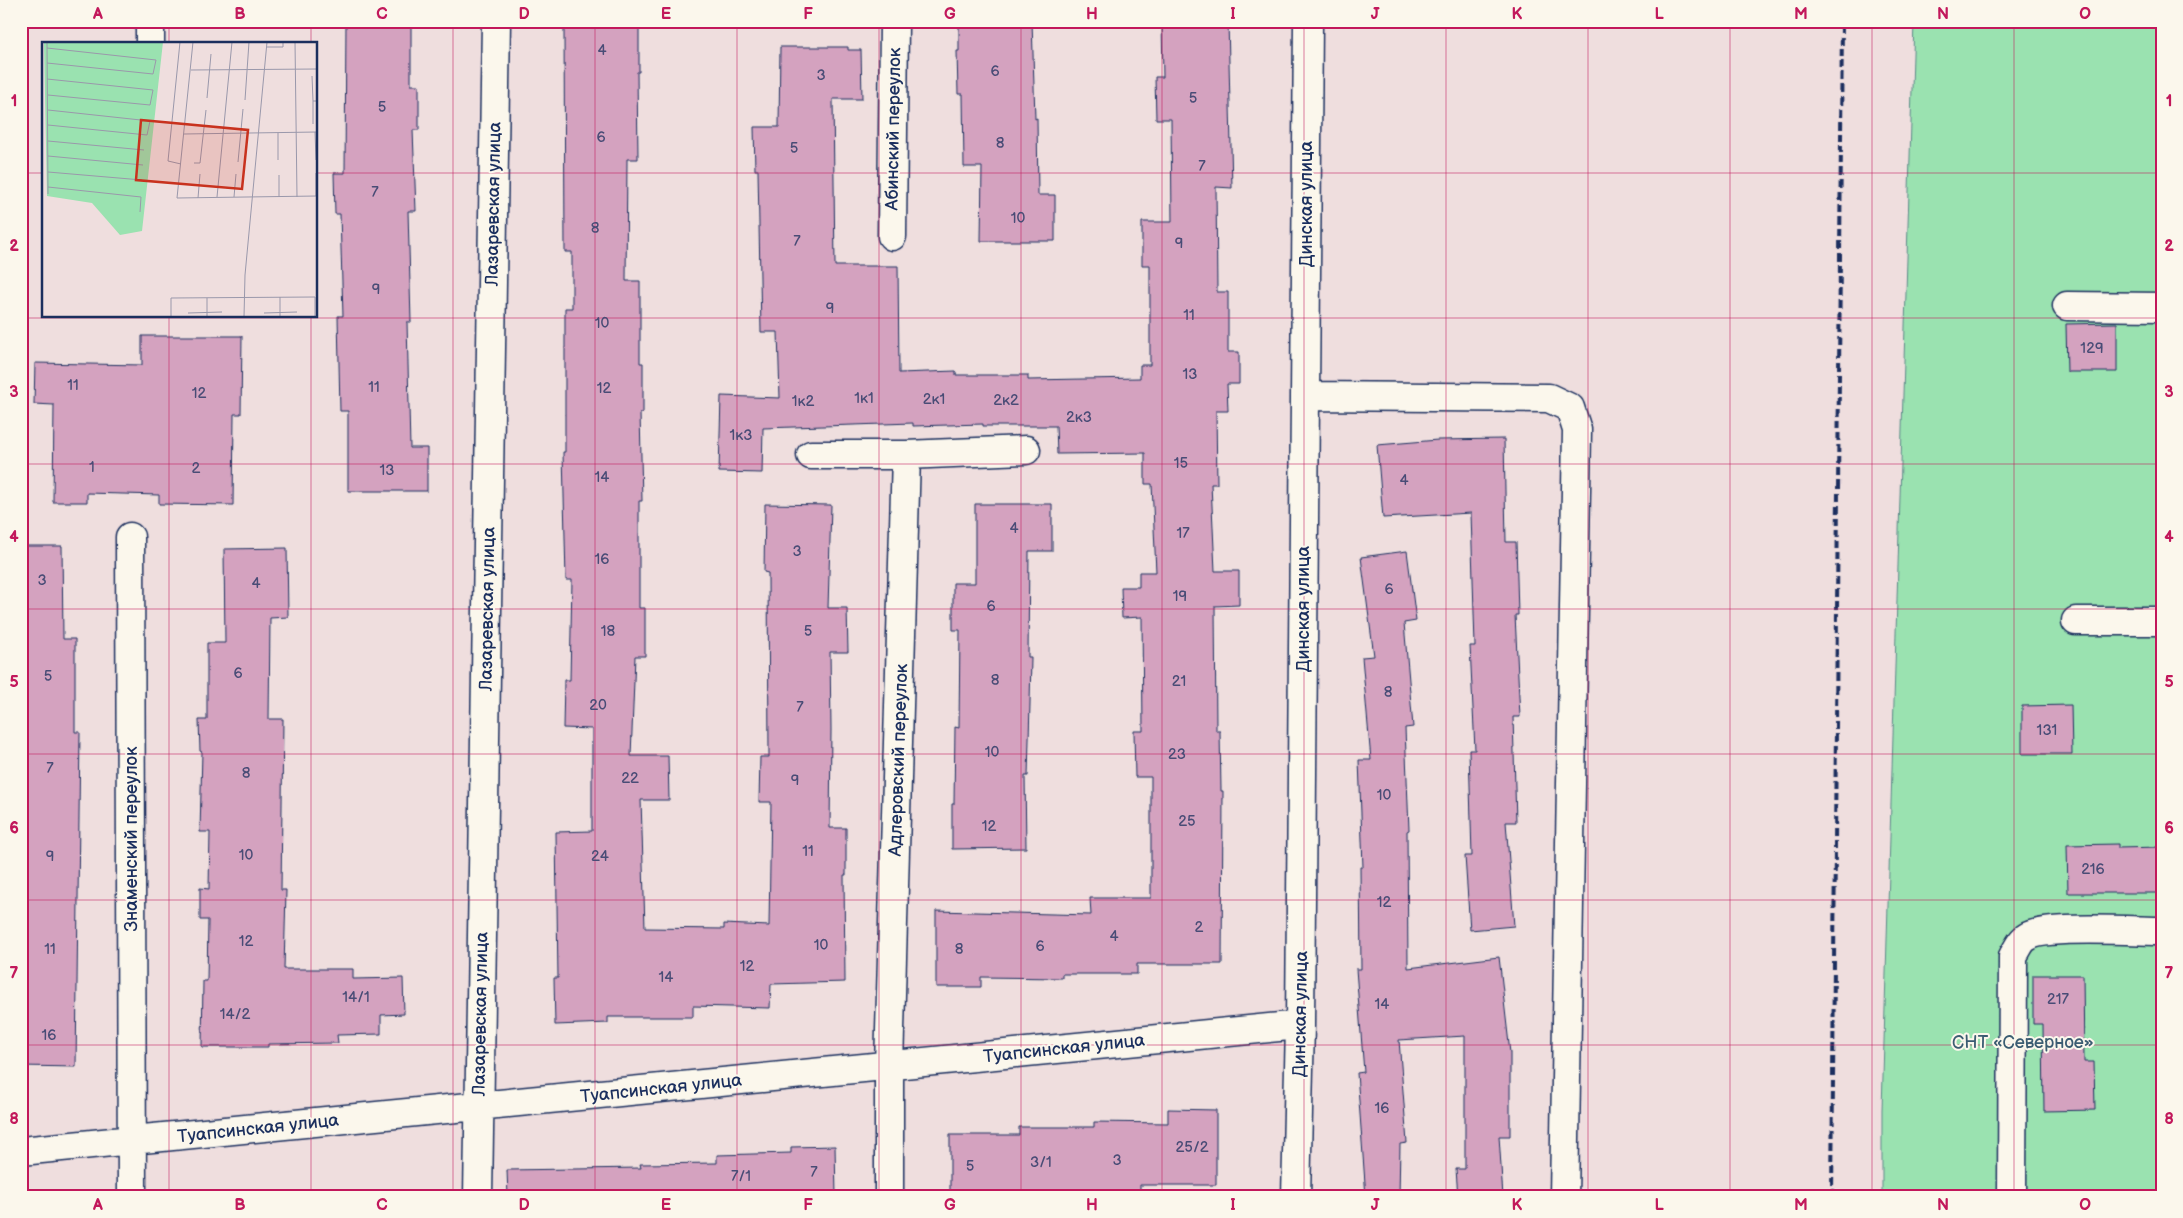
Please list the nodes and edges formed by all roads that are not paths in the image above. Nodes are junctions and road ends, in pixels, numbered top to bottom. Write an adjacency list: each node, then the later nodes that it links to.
1 (150, 21): 5 (street)
2 (496, 21): 19 (street, Лазаревская улица)
3 (894, 21): 6 (street, Абинский переулок)
4 (1308, 21): 9 (street, Динская улица)
5 (150, 42)
6 (892, 236)
7 (2067, 306): 8 (street)
8 (2162, 307)
9 (1305, 396): 17 (street, Динская улица); 26 (street)
10 (1026, 450): 12 (street)
11 (811, 455): 12 (street)
12 (906, 455): 18 (street, Адлеровский переулок)
13 (130, 537): 20 (street, Знаменский переулок)
14 (2076, 620): 15 (street)
15 (2162, 621)
16 (2162, 931): 27 (street)
17 (1300, 1026): 18 (street, Туапсинская улица); 25 (street, Динская улица)
18 (889, 1066): 19 (street, Туапсинская улица); 24 (street, Адлеровский переулок)
19 (479, 1106): 20 (street, Туапсинская улица); 23 (street, Лазаревская улица)
20 (133, 1141): 21 (street, Туапсинская улица); 22 (street, Знаменский переулок)
21 (21, 1151)
22 (132, 1197)
23 (478, 1197)
24 (889, 1197)
25 (1296, 1197)
26 (1564, 1197)
27 (2012, 1197)

